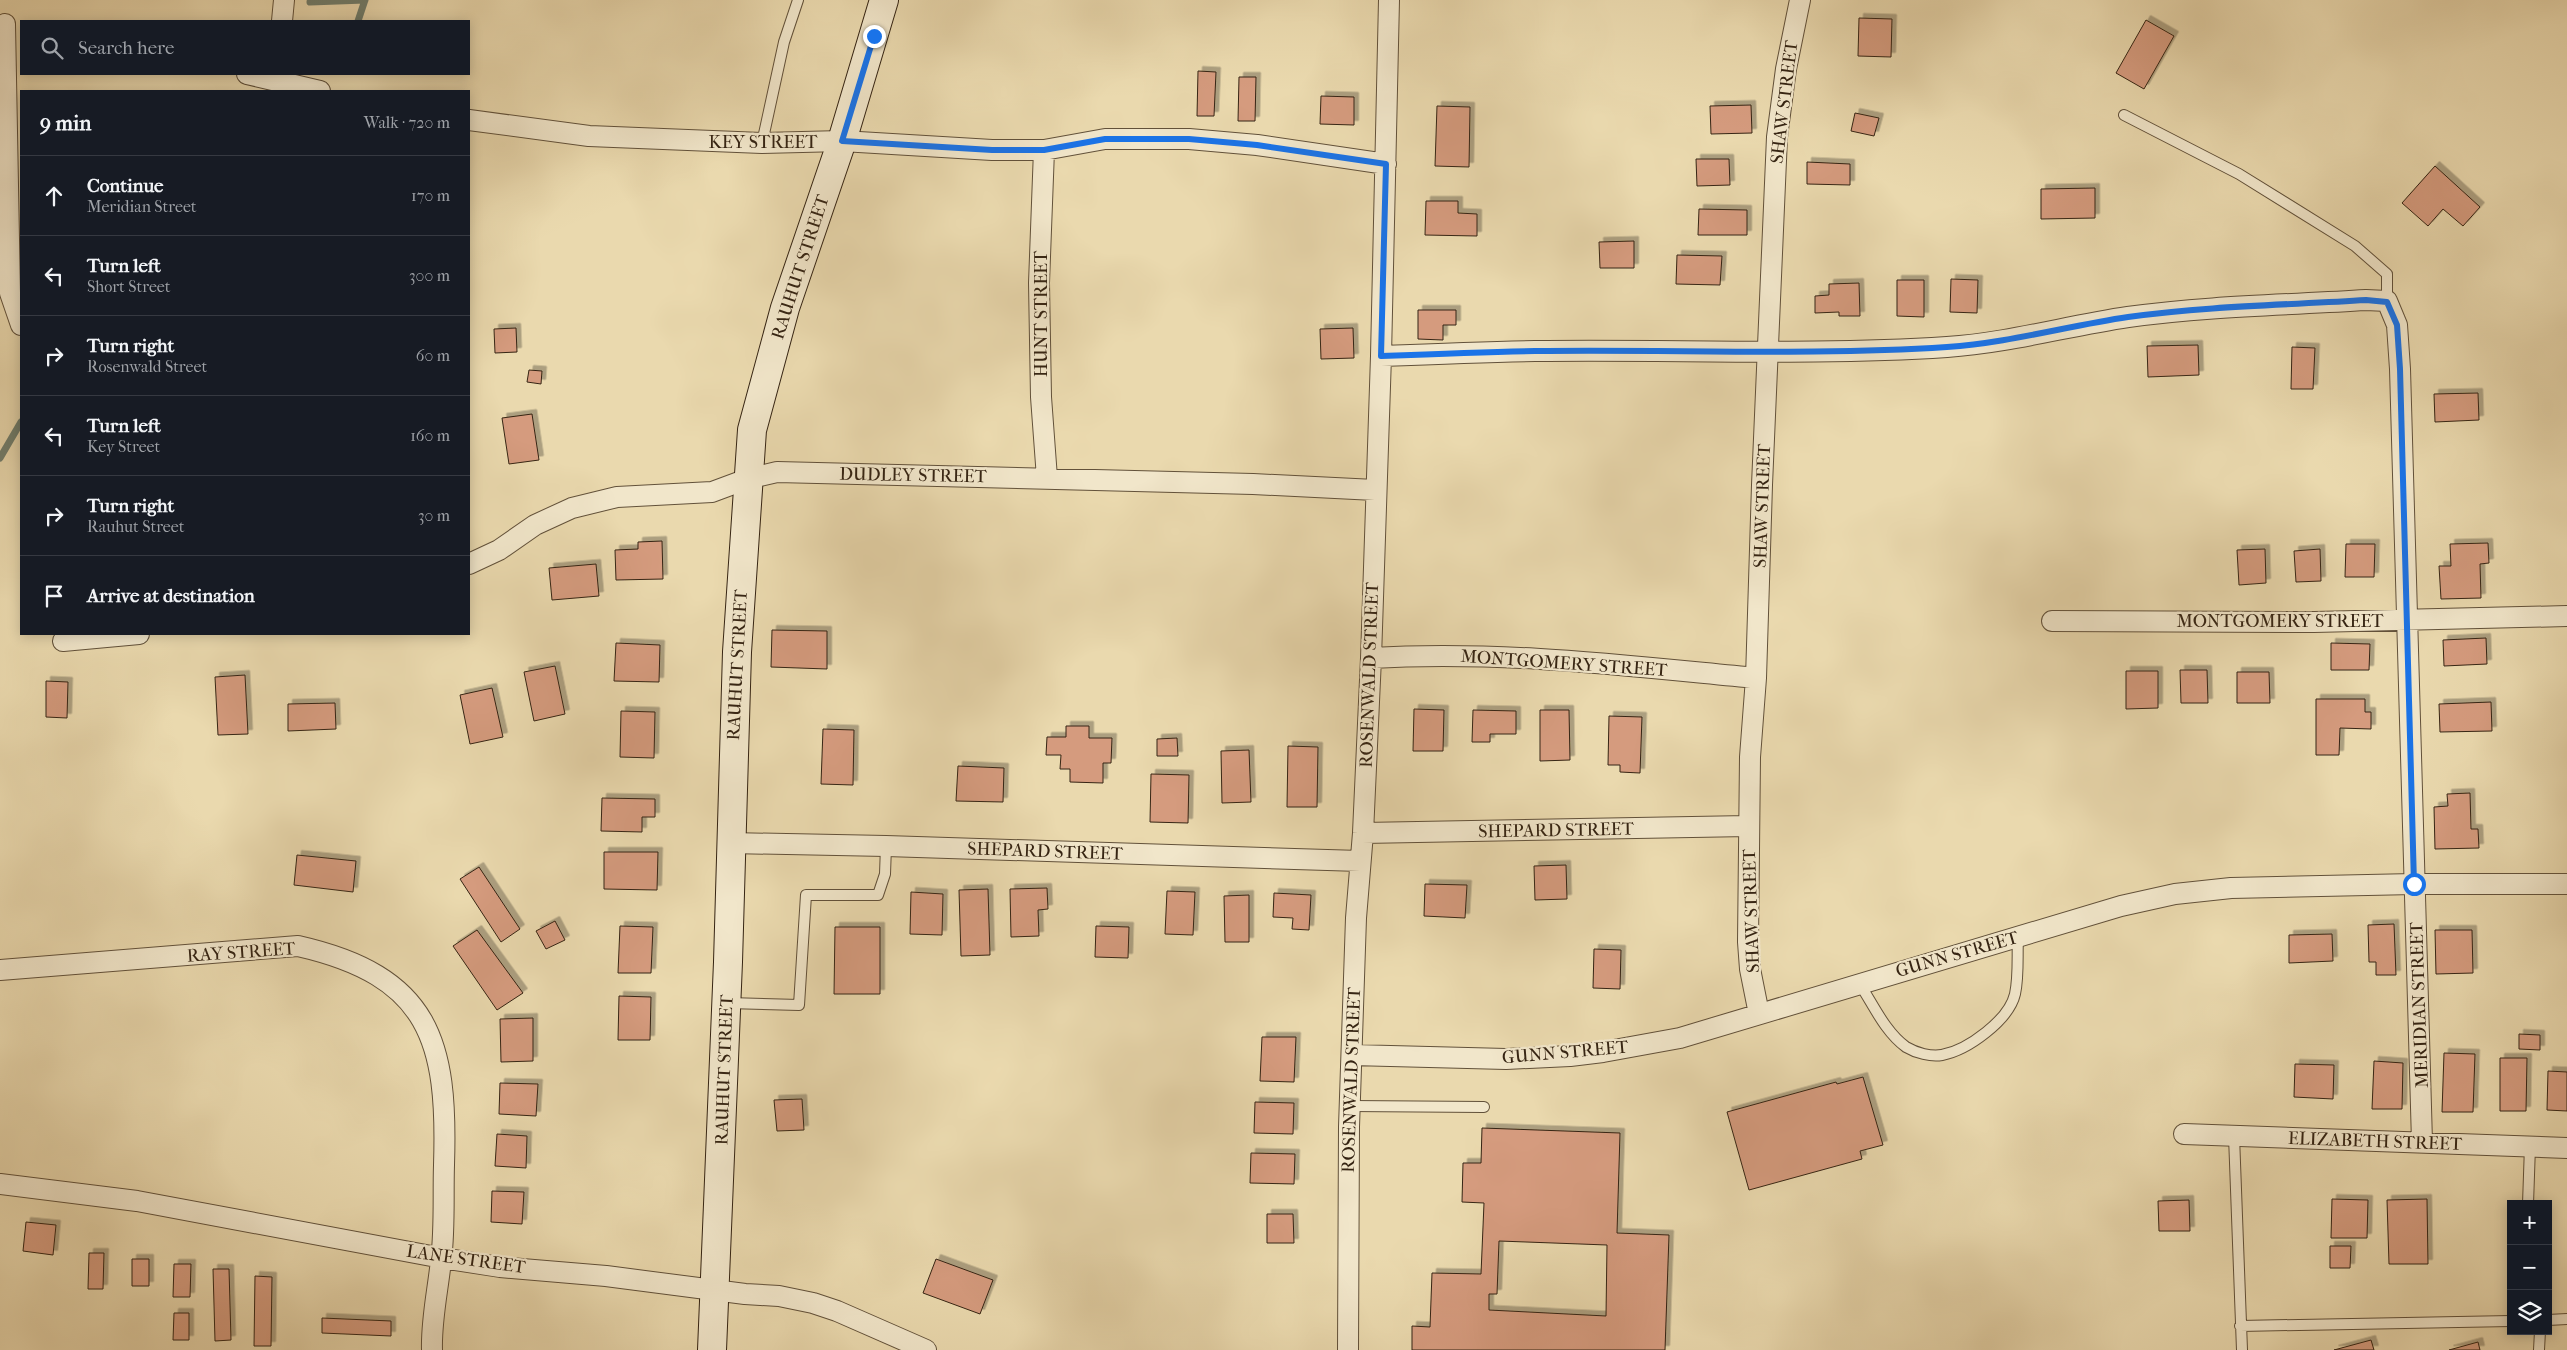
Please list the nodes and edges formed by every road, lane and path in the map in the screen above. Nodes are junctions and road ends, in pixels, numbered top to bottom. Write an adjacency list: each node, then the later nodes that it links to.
1 (284, 0): 6 (street)
2 (798, 0): 14 (lane)
3 (884, 0): 13 (main road, RAUHUT STREET)
4 (1389, 0): 16 (street, ROSENWALD STREET)
5 (1800, 0): 19 (street, SHAW STREET)
6 (282, 20)
7 (9, 24): 18 (street)
8 (257, 75): 9 (street)
9 (276, 77): 10 (street)
10 (317, 90)
11 (2124, 115): 17 (lane)
12 (470, 120): 14 (street, KEY STREET)
13 (842, 141): 14 (street, KEY STREET); 15 (street, KEY STREET); 22 (main road, RAUHUT STREET)
14 (762, 143)
15 (1044, 150): 16 (street, KEY STREET); 21 (street, HUNT STREET)
16 (1386, 164): 20 (street, ROSENWALD STREET)
17 (2387, 302): 19 (street); 26 (street, MERIDIAN STREET)
18 (20, 323)
19 (1767, 353): 20 (street); 31 (street, SHAW STREET)
20 (1381, 356): 23 (street, ROSENWALD STREET)
21 (1048, 478): 22 (street, DUDLEY STREET); 23 (street, DUDLEY STREET)
22 (747, 479): 24 (street, DUDLEY STREET); 34 (main road, RAUHUT STREET)
23 (1375, 490): 30 (street, ROSENWALD STREET)
24 (470, 564)
25 (2567, 616): 26 (street, MONTGOMERY STREET)
26 (2408, 620): 27 (street, MONTGOMERY STREET); 37 (street, MERIDIAN STREET)
27 (2052, 621)
28 (128, 635): 29 (street)
29 (63, 641)
30 (1370, 658): 31 (street, MONTGOMERY STREET); 33 (street, ROSENWALD STREET)
31 (1756, 678): 32 (street, SHAW STREET)
32 (1748, 826): 33 (street, SHEPARD STREET); 43 (street, SHAW STREET)
33 (1363, 833): 36 (street, ROSENWALD STREET)
34 (730, 843): 35 (street, SHEPARD STREET); 42 (main road, RAUHUT STREET)
35 (886, 846): 36 (street, SHEPARD STREET); 42 (lane)
36 (1360, 861): 44 (street, ROSENWALD STREET)
37 (2414, 884): 38 (street, GUNN STREET); 39 (street, GUNN STREET); 49 (street, MERIDIAN STREET)
38 (2567, 884)
39 (2018, 937): 41 (street, GUNN STREET); 41 (lane)
40 (0, 970): 54 (street, RAY STREET)
41 (1859, 983): 43 (street, GUNN STREET)
42 (727, 1003): 55 (main road, RAUHUT STREET)
43 (1759, 1014): 44 (street, GUNN STREET)
44 (1352, 1056): 45 (street, ROSENWALD STREET)
45 (1350, 1106): 46 (lane); 64 (street, ROSENWALD STREET)
46 (1484, 1107)
47 (2184, 1134): 48 (street, ELIZABETH STREET)
48 (2234, 1136): 49 (street, ELIZABETH STREET); 59 (lane)
49 (2422, 1142): 50 (street, ELIZABETH STREET)
50 (2530, 1146): 51 (street, ELIZABETH STREET); 53 (lane)
51 (2567, 1148)
52 (0, 1184): 54 (street, LANE STREET)
53 (2528, 1200)
54 (442, 1258): 55 (street, LANE STREET); 61 (street, RAY STREET)
55 (714, 1289): 62 (main road, RAUHUT STREET); 63 (street, LANE STREET)
56 (2567, 1319): 57 (lane)
57 (2552, 1320)
58 (2507, 1321): 59 (lane)
59 (2240, 1326): 65 (lane)
60 (2540, 1335): 66 (lane)
61 (432, 1350)
62 (712, 1350)
63 (926, 1350)
64 (1348, 1350)
65 (2242, 1350)
66 (2539, 1350)

